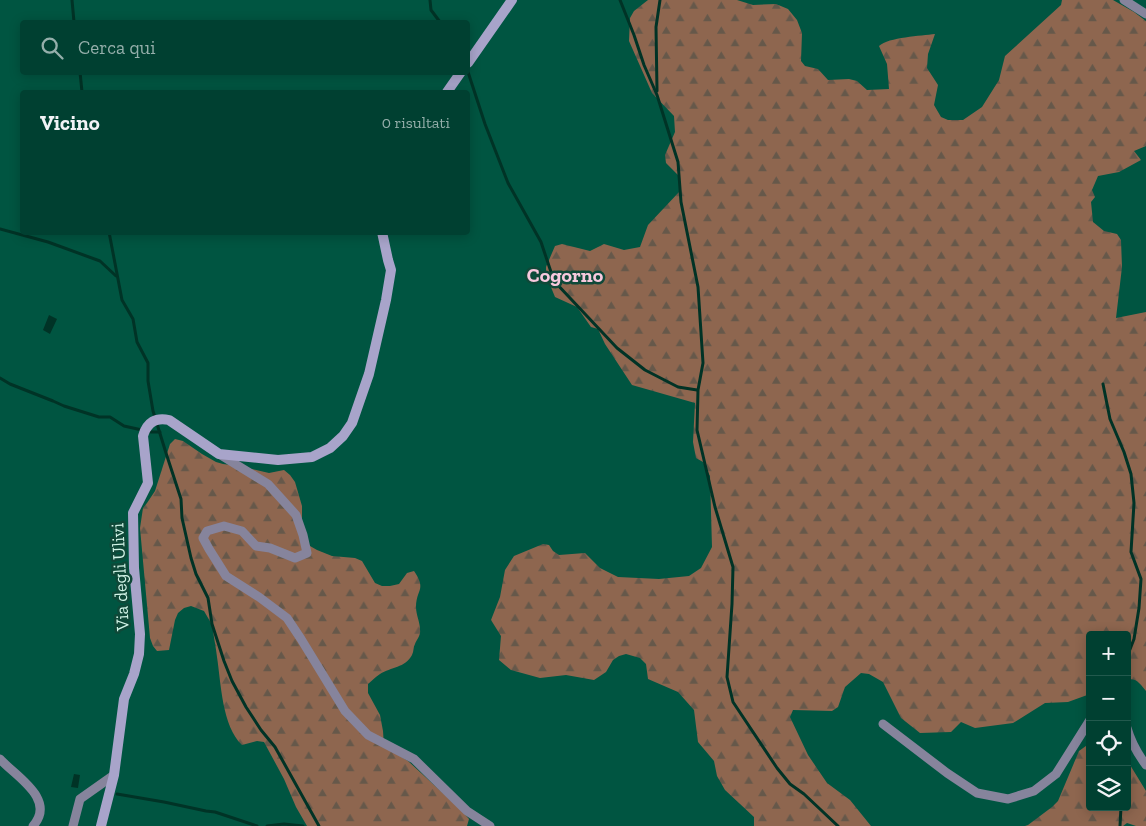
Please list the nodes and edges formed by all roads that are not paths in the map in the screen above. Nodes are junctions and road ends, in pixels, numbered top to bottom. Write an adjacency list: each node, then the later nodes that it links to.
1 (512, 0): 4 (street)
2 (1124, 0): 3 (street)
3 (1146, 14)
4 (470, 60)
5 (459, 75): 6 (street)
6 (448, 90)
7 (383, 235): 8 (street, Via degli Ulivi)
8 (219, 454): 14 (street, Via degli Ulivi); 18 (street)
9 (1089, 721): 10 (street)
10 (884, 724)
11 (1131, 741): 13 (street)
12 (0, 759): 15 (street)
13 (1146, 765)
14 (114, 775): 16 (street); 17 (street, Via degli Ulivi)
15 (33, 826)
16 (73, 826)
17 (101, 826)
18 (490, 826)

